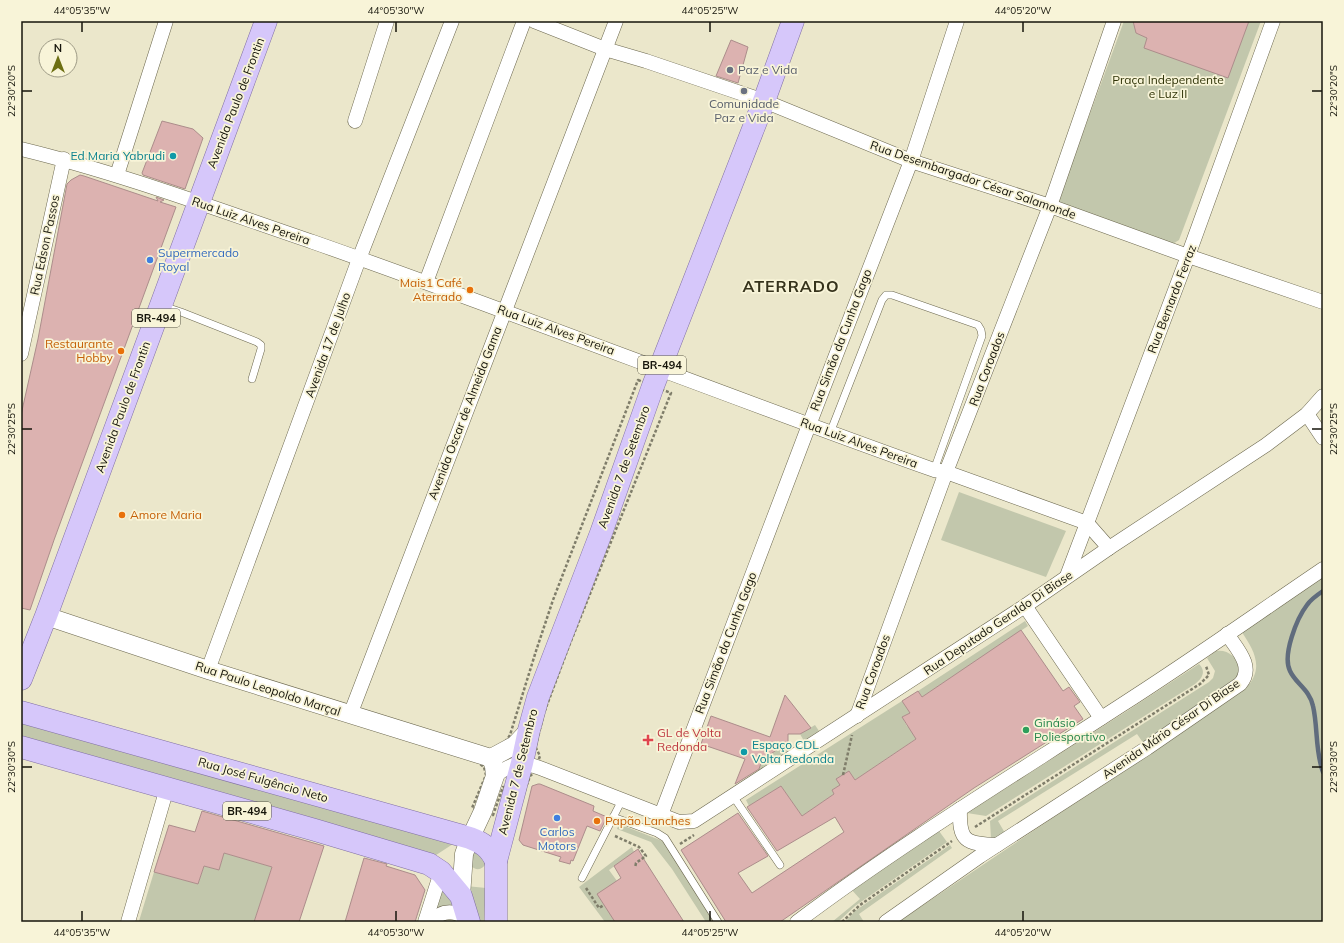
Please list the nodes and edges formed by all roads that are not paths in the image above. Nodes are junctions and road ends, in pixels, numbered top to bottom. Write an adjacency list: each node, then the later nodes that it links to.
1 (166, 21): 18 (street)
2 (266, 21): 19 (main road, Avenida Paulo de Frontin / BR-494)
3 (387, 21): 14 (street)
4 (452, 21): 22 (street, Avenida 17 de Julho)
5 (524, 21): 23 (street)
6 (534, 21): 12 (street, Rua Desembargador César Salamonde)
7 (616, 21): 12 (street, Avenida Oscar de Almeida Gama)
8 (793, 21): 13 (main road, Avenida 7 de Setembro / BR-494)
9 (957, 21): 17 (street, Rua Simão da Cunha Gago)
10 (1114, 21): 20 (street, Rua Coroados)
11 (1273, 21): 21 (street, Rua Bernardo Ferraz)
12 (605, 49): 13 (street, Rua Desembargador César Salamonde); 26 (street, Avenida Oscar de Almeida Gama)
13 (764, 101): 17 (street, Rua Desembargador César Salamonde); 28 (main road, Avenida 7 de Setembro / BR-494)
14 (355, 121)
15 (21, 149): 16 (street, Rua Luiz Alves Pereira)
16 (64, 159): 18 (street, Rua Luiz Alves Pereira); 27 (street, Rua Edson Passos)
17 (911, 161): 20 (street, Rua Desembargador César Salamonde); 32 (street, Rua Simão da Cunha Gago)
18 (117, 175): 19 (street, Rua Luiz Alves Pereira)
19 (198, 203): 22 (street, Rua Luiz Alves Pereira); 25 (main road, Avenida Paulo de Frontin / BR-494)
20 (1050, 206): 21 (street, Rua Desembargador César Salamonde); 35 (street, Rua Coroados)
21 (1188, 256): 24 (street, Rua Desembargador César Salamonde); 36 (street, Rua Bernardo Ferraz)
22 (359, 259): 23 (street, Rua Luiz Alves Pereira); 43 (street, Avenida 17 de Julho)
23 (426, 282): 26 (street, Rua Luiz Alves Pereira)
24 (1323, 302)
25 (160, 306): 29 (lane); 41 (main road, Avenida Paulo de Frontin / BR-494)
26 (504, 311): 28 (street, Rua Luiz Alves Pereira); 46 (street, Avenida Oscar de Almeida Gama)
27 (21, 354)
28 (660, 369): 32 (street, Rua Luiz Alves Pereira); 49 (main road, Avenida 7 de Setembro / BR-494)
29 (252, 379)
30 (1323, 396): 31 (street, Rua Deputado Geraldo Di Biase)
31 (1307, 414): 34 (street); 37 (street, Rua Deputado Geraldo Di Biase)
32 (809, 425): 33 (street, Rua Luiz Alves Pereira); 58 (street, Rua Simão da Cunha Gago)
33 (830, 433): 35 (street, Rua Luiz Alves Pereira); 35 (lane)
34 (1323, 438)
35 (940, 471): 36 (street, Rua Luiz Alves Pereira); 47 (street, Rua Coroados)
36 (1087, 523): 37 (street); 39 (street, Rua Bernardo Ferraz)
37 (1109, 548): 39 (street, Rua Deputado Geraldo Di Biase)
38 (1323, 569): 42 (street)
39 (1067, 576): 40 (street, Rua Deputado Geraldo Di Biase)
40 (1025, 606): 47 (street, Rua Deputado Geraldo Di Biase); 48 (street)
41 (46, 616): 43 (street, Rua Paulo Leopoldo Marçal); 44 (main road, Avenida Paulo de Frontin / BR-494)
42 (1227, 634): 48 (street); 61 (street, Avenida Mário César Di Biase)
43 (208, 670): 46 (street, Rua Paulo Leopoldo Marçal)
44 (23, 671)
45 (21, 712): 60 (main road, Rua José Fulgêncio Neto)
46 (350, 715): 51 (street, Rua Paulo Leopoldo Marçal)
47 (857, 716): 55 (street, Rua Deputado Geraldo Di Biase)
48 (1101, 718): 57 (street)
49 (532, 720): 51 (street); 52 (main road, Avenida 7 de Setembro)
50 (21, 747): 54 (main road, BR-494)
51 (487, 756): 53 (street)
52 (522, 763): 53 (street); 56 (street); 62 (main road, Avenida 7 de Setembro)
53 (495, 776): 60 (street, Avenida 7 de Setembro)
54 (167, 788): 64 (main road, BR-494); 67 (street)
55 (733, 796): 58 (street, Rua Deputado Geraldo Di Biase); 63 (lane)
56 (622, 800): 58 (street); 59 (lane)
57 (960, 809): 61 (street); 73 (street)
58 (661, 815)
59 (613, 817): 65 (lane); 72 (lane)
60 (470, 838): 62 (main road, Rua José Fulgêncio Neto); 66 (street, Avenida 7 de Setembro)
61 (997, 845): 74 (street, Avenida Mário César Di Biase)
62 (496, 861): 71 (main road, Avenida 7 de Setembro)
63 (780, 865)
64 (441, 872): 66 (main road, BR-494); 68 (street)
65 (582, 878)
66 (461, 896): 70 (main road, Avenida 7 de Setembro)
67 (128, 922)
68 (425, 922)
69 (432, 922): 70 (street)
70 (468, 922)
71 (496, 922)
72 (718, 922)
73 (797, 922)
74 (886, 922)

